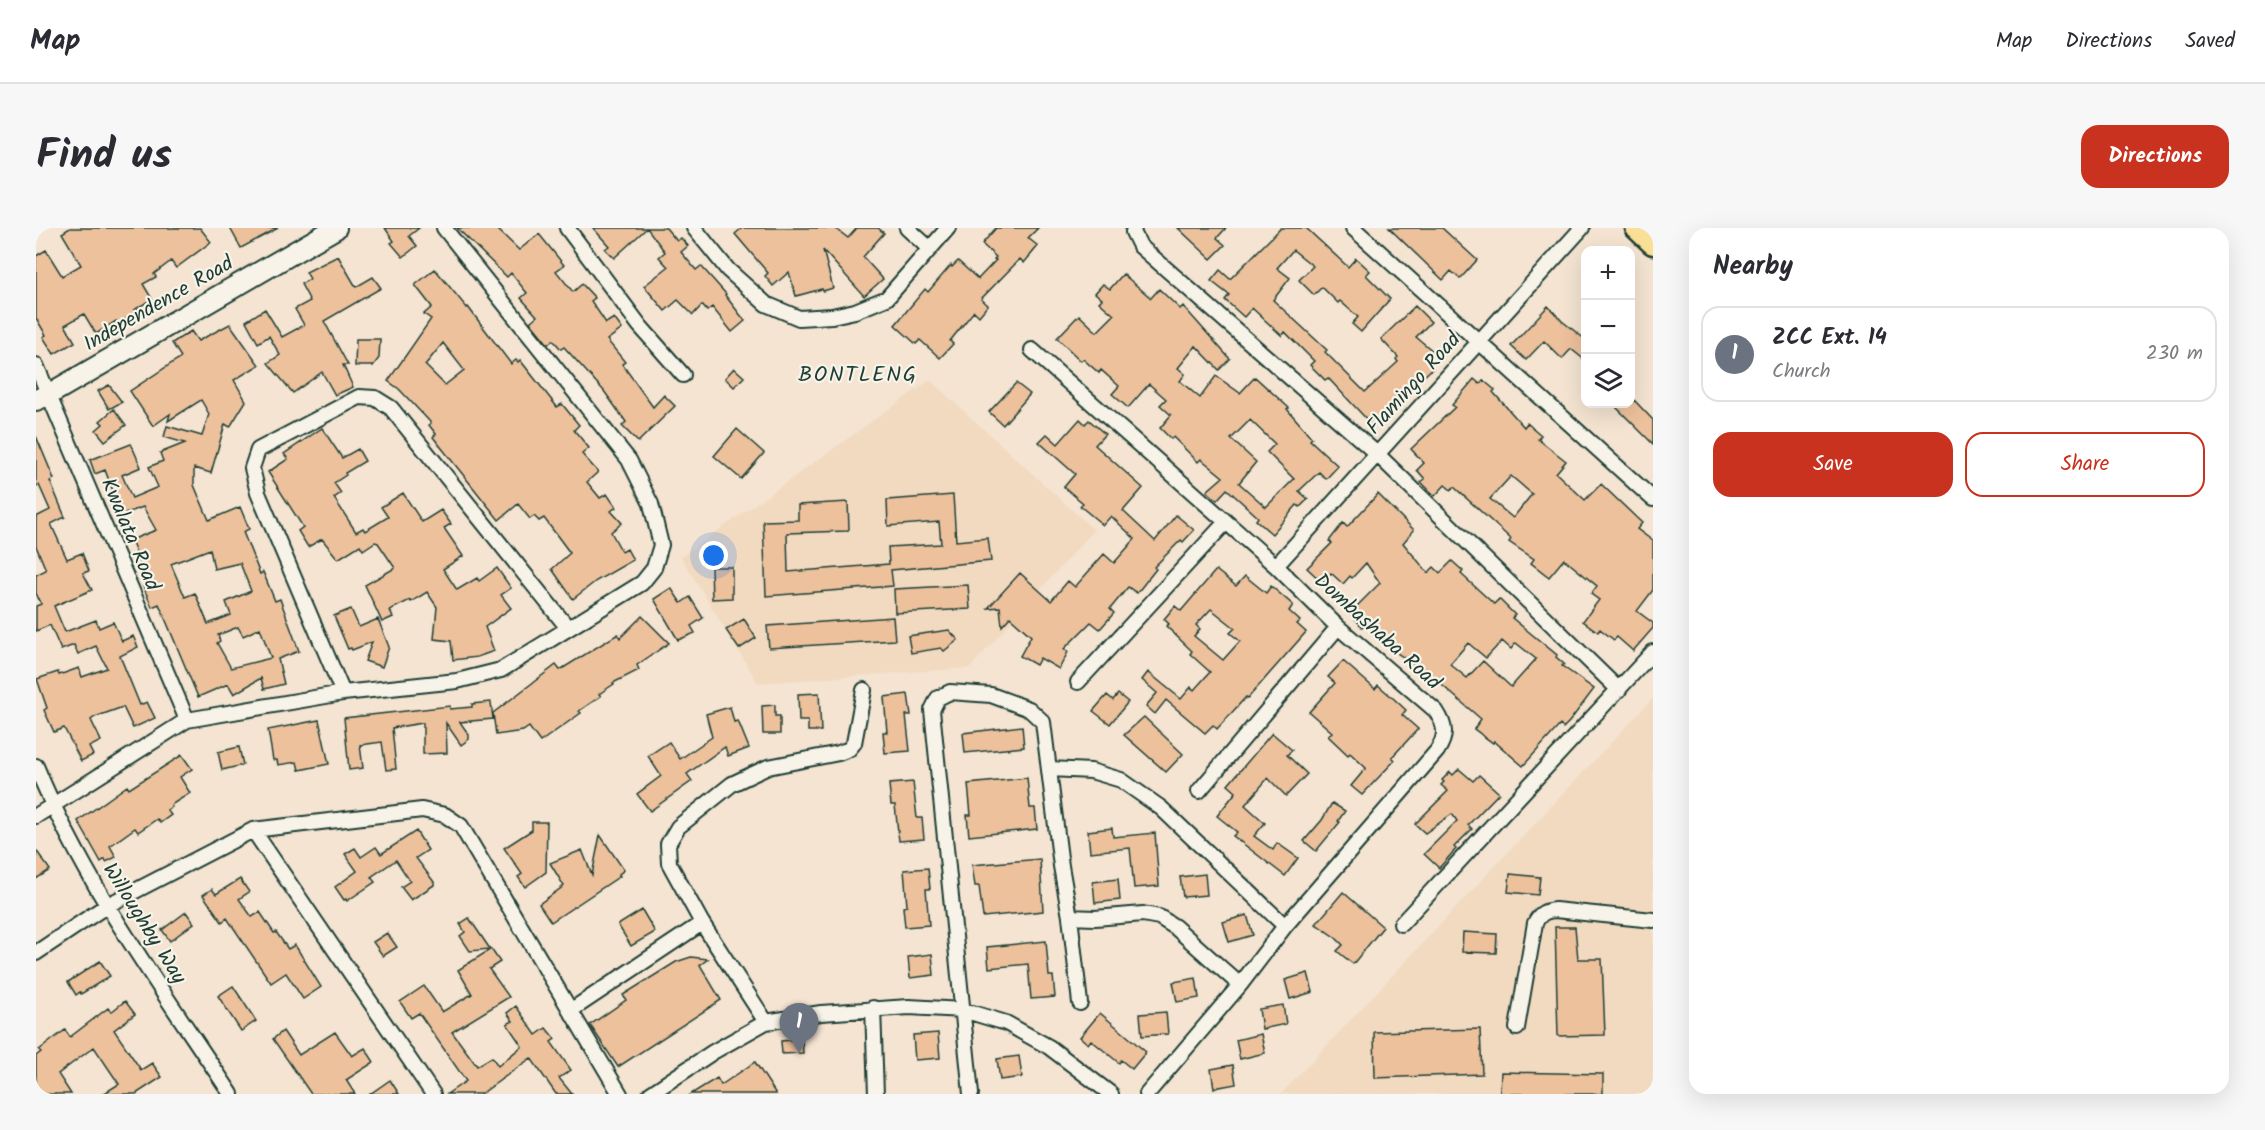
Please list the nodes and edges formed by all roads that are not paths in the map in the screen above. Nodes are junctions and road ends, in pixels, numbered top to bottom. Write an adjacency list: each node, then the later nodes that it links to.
1 (336, 228): 17 (street, Independence Road)
2 (444, 228): 23 (street)
3 (567, 228): 16 (street)
4 (694, 228): 12 (street)
5 (907, 228): 12 (street)
6 (948, 228): 12 (street)
7 (1134, 228): 18 (street)
8 (1353, 228): 13 (street)
9 (1582, 228): 13 (street, Flamingo Road)
10 (1637, 228): 11 (main road)
11 (1653, 243)
12 (930, 249)
13 (1478, 343): 18 (street, Flamingo Road); 19 (street)
14 (1032, 350): 20 (street, Dombashaba Road)
15 (36, 365): 17 (street, Kwalata Road)
16 (683, 375)
17 (42, 397): 29 (street, Kwalata Road)
18 (1377, 454): 21 (street, Flamingo Road); 27 (street)
19 (1653, 500)
20 (1226, 522): 21 (street, Dombashaba Road); 25 (street)
21 (1276, 566): 22 (street, Dombashaba Road)
22 (1338, 627): 32 (street); 41 (street, Dombashaba Road)
23 (568, 628): 28 (street); 28 (street)
24 (1653, 652): 27 (street)
25 (1078, 681)
26 (864, 690): 39 (street)
27 (1619, 690): 40 (street)
28 (343, 693): 29 (street)
29 (187, 720): 33 (street)
30 (36, 766): 33 (street, Willoughby Way)
31 (1050, 769): 37 (street); 41 (street); 46 (street)
32 (1199, 791)
33 (52, 805): 34 (street); 36 (street, Willoughby Way)
34 (36, 816)
35 (253, 830): 36 (street); 47 (street); 52 (street)
36 (106, 906): 42 (street); 51 (street, Willoughby Way)
37 (1070, 917): 43 (street); 44 (street)
38 (1653, 920): 49 (street)
39 (702, 923): 47 (street); 48 (street)
40 (1401, 924)
41 (1285, 926): 43 (street)
42 (36, 953)
43 (1240, 985): 58 (street)
44 (1080, 1003)
45 (873, 1008): 46 (street); 48 (street); 55 (street)
46 (963, 1010): 50 (street); 56 (street)
47 (570, 1011): 53 (street)
48 (766, 1023): 54 (street)
49 (1516, 1028)
50 (1093, 1088): 57 (street)
51 (231, 1094)
52 (433, 1094)
53 (620, 1094)
54 (650, 1094)
55 (876, 1094)
56 (971, 1094)
57 (1111, 1094)
58 (1147, 1094)

